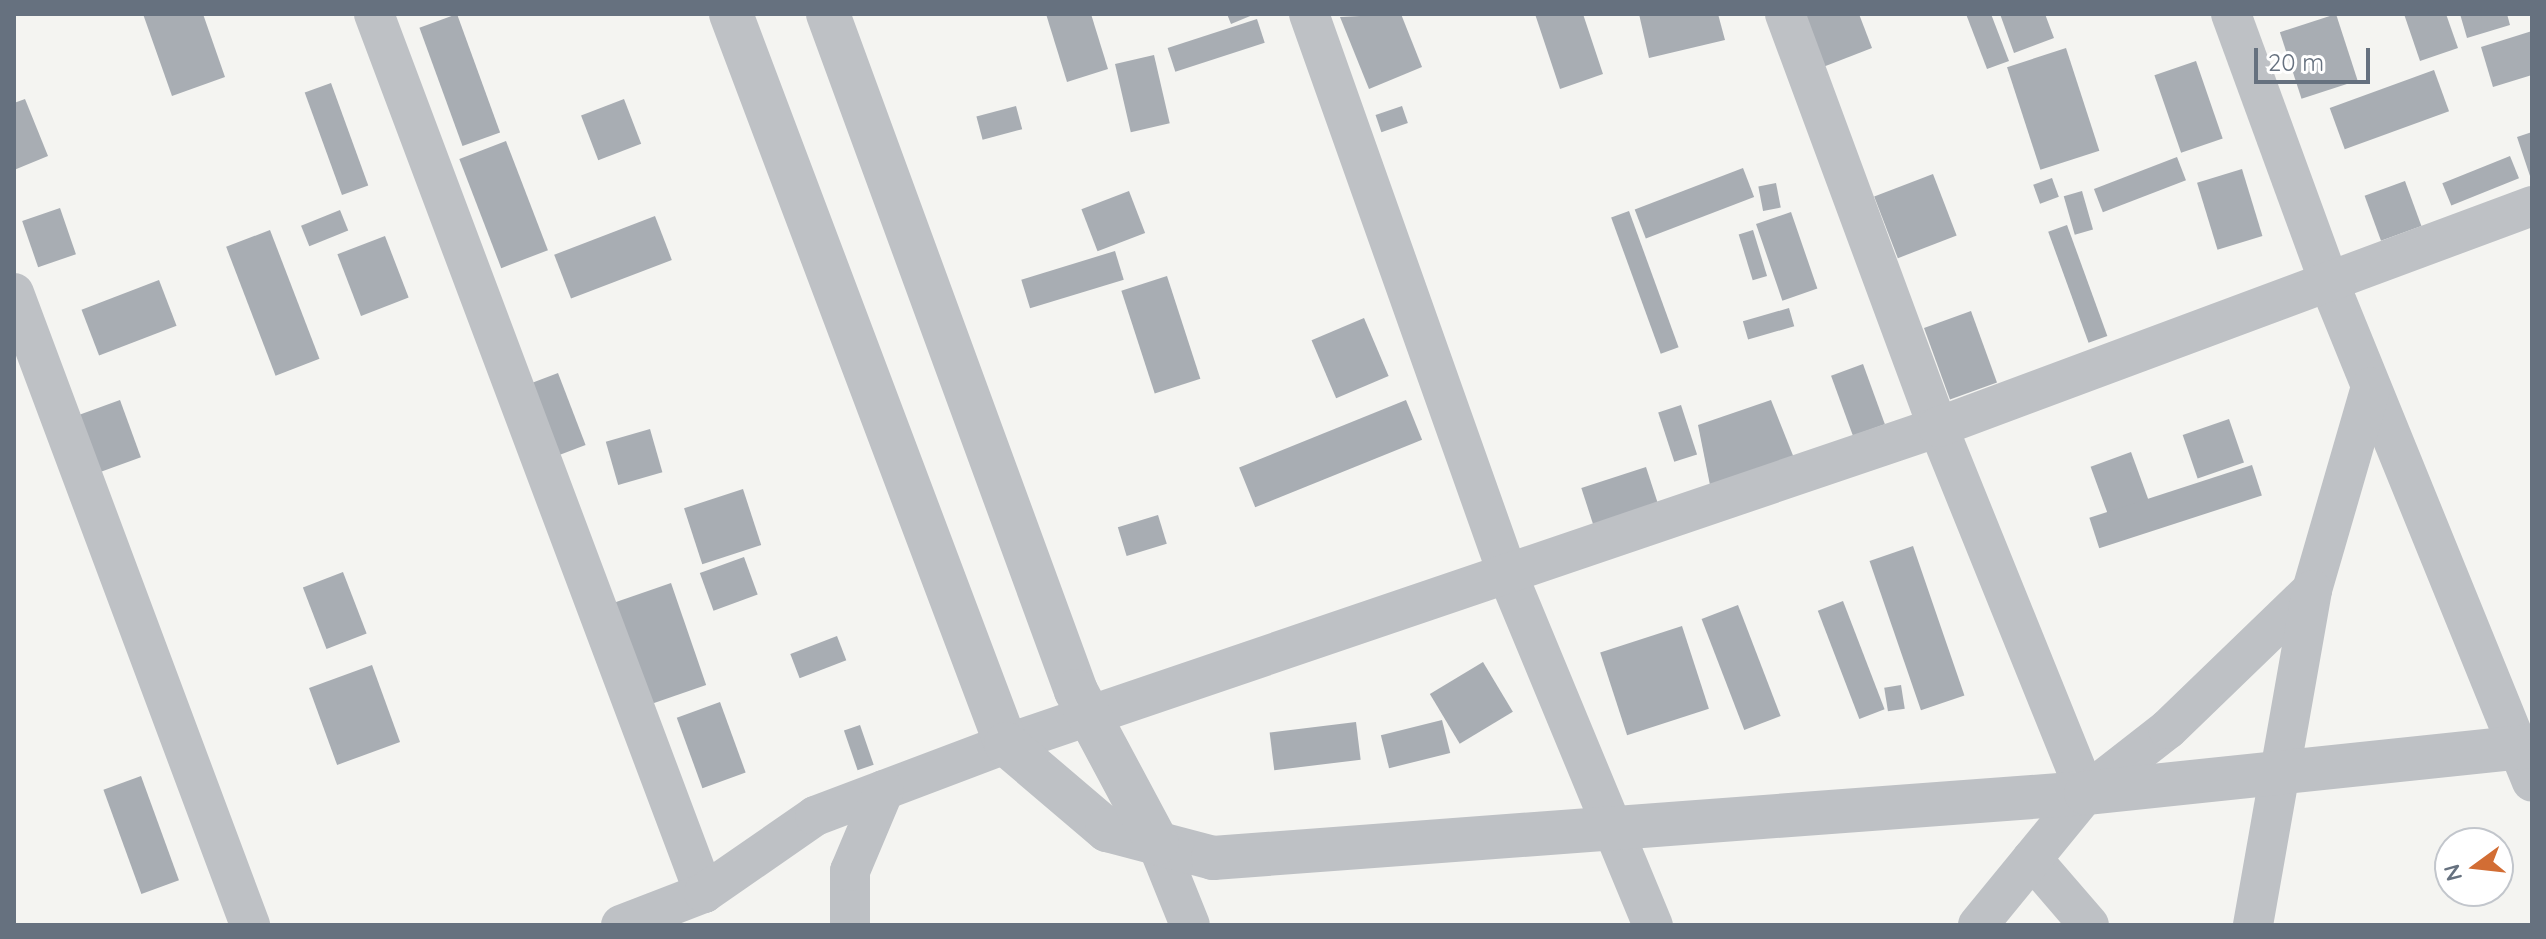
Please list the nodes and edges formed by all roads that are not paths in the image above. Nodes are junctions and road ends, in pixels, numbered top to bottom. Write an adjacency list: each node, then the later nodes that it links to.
1 (374, 14): 23 (street)
2 (731, 14): 15 (street)
3 (828, 14): 14 (street)
4 (1309, 14): 12 (street)
5 (1785, 14): 11 (street)
6 (2231, 14): 8 (street)
7 (2532, 206): 8 (street)
8 (2330, 285): 10 (street); 11 (street)
9 (14, 293): 24 (street)
10 (2371, 387): 13 (street); 16 (street)
11 (1938, 427): 12 (street); 19 (street)
12 (1509, 578): 14 (street); 20 (street)
13 (2312, 590): 17 (street); 19 (street)
14 (1088, 714): 15 (street); 21 (street)
15 (1006, 744): 18 (street); 21 (street)
16 (2527, 758): 17 (street)
17 (2279, 772): 19 (street); 31 (street)
18 (884, 790): 23 (street); 26 (street)
19 (2086, 793): 20 (street); 22 (street)
20 (1614, 823): 21 (street); 28 (street)
21 (1157, 843): 27 (street)
22 (2032, 859): 29 (street); 30 (street)
23 (704, 893): 25 (street)
24 (250, 925)
25 (621, 925)
26 (850, 925)
27 (1190, 925)
28 (1653, 925)
29 (1978, 925)
30 (2089, 925)
31 (2253, 925)

